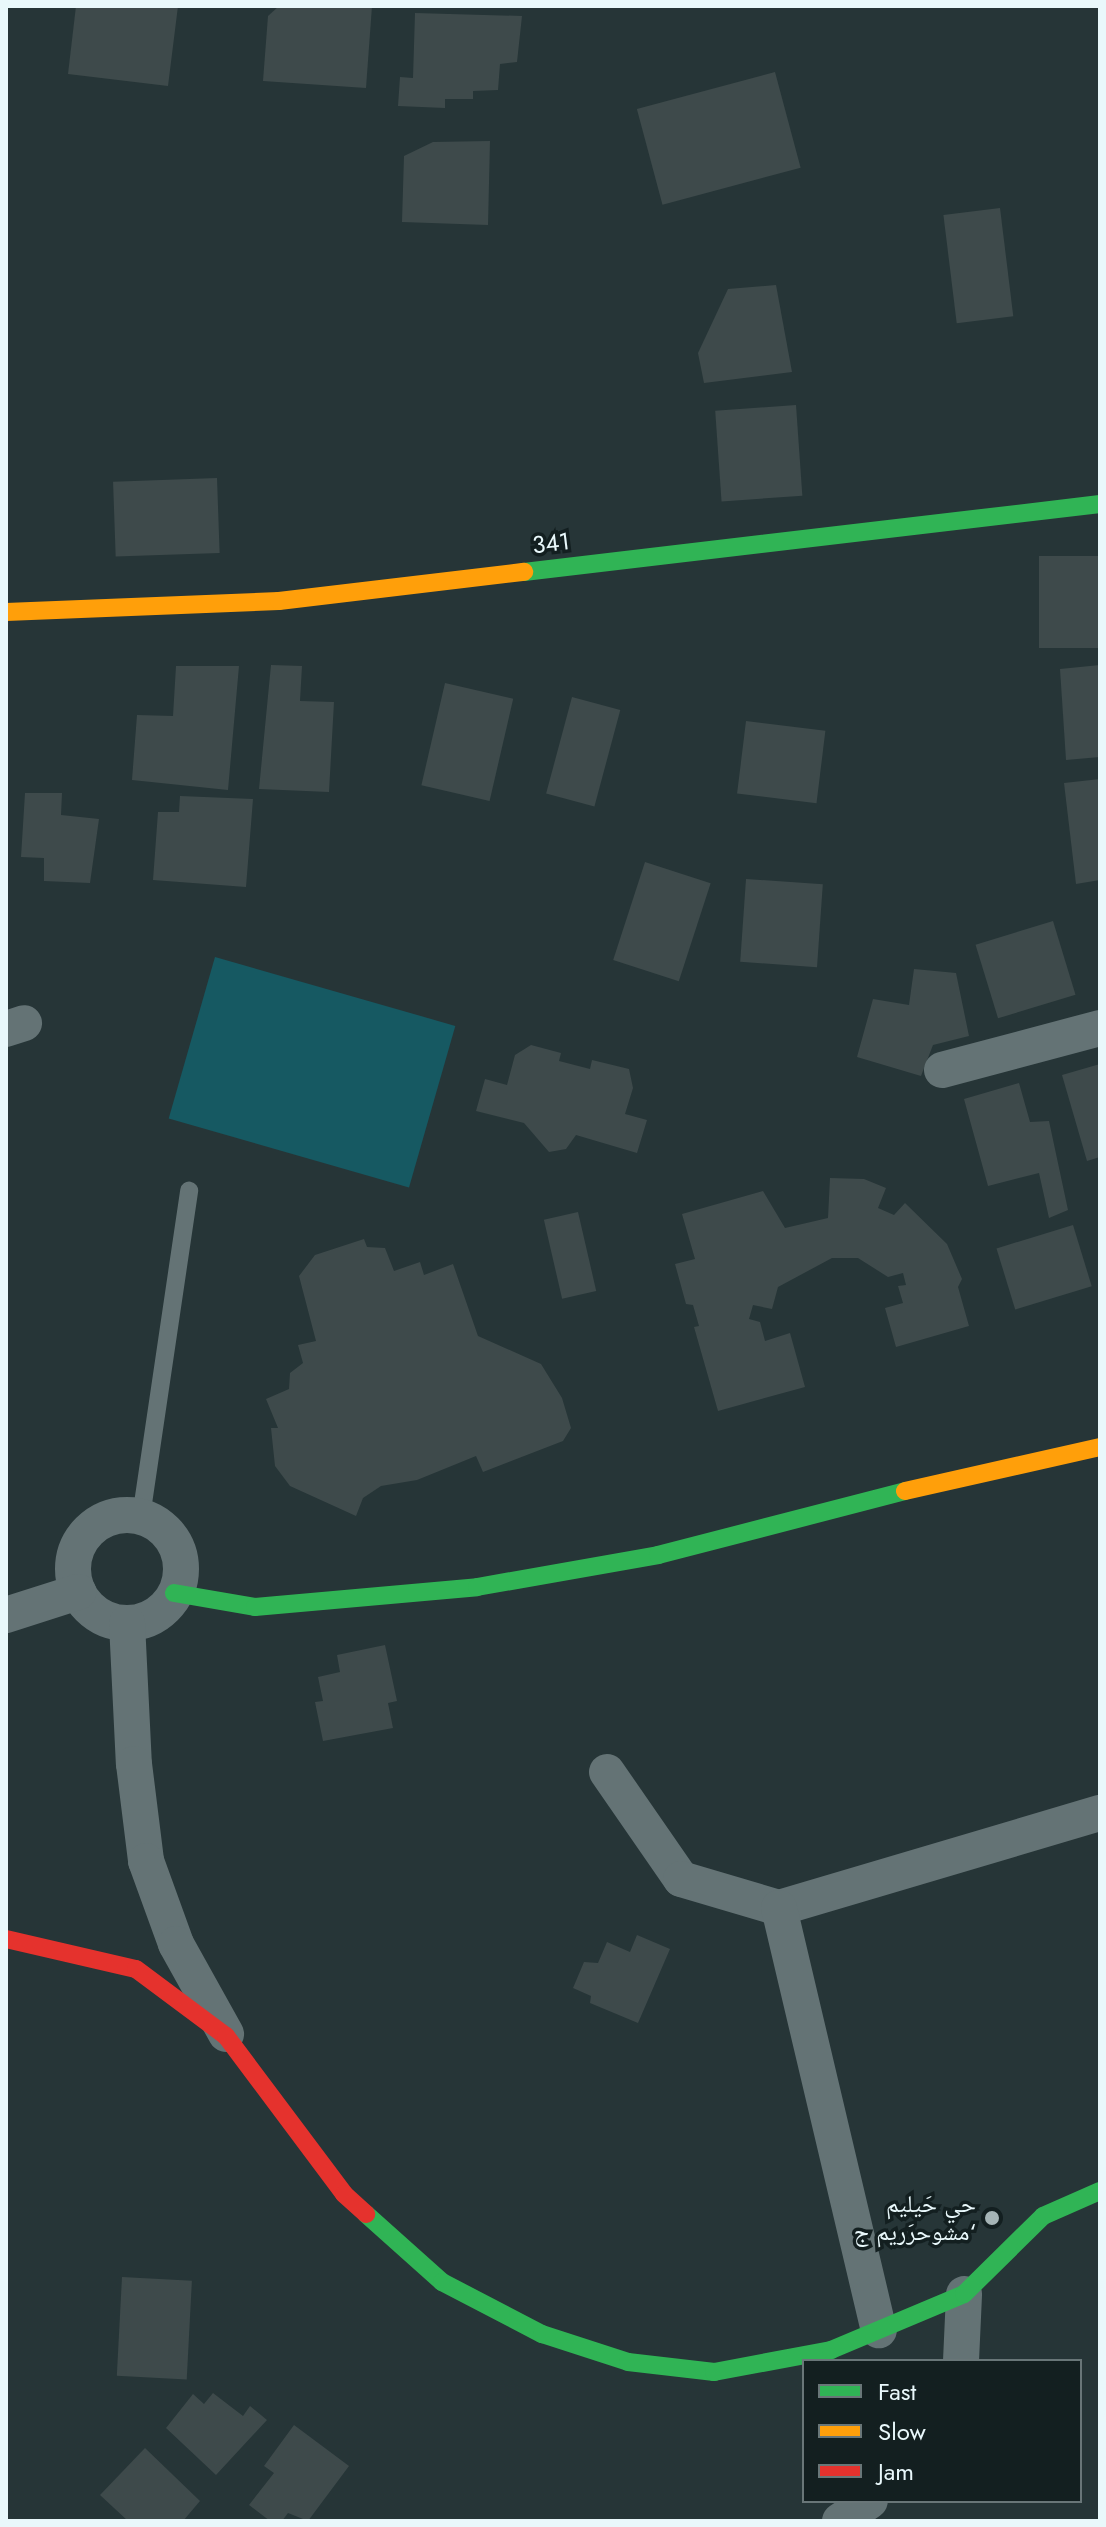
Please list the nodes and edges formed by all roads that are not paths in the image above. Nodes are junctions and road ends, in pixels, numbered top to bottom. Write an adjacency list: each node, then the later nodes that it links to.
1 (1100, 504): 2 (street, 341)
2 (6, 612)
3 (1100, 1028): 4 (street)
4 (942, 1070)
5 (189, 1191): 7 (lane)
6 (1100, 1447): 9 (street)
7 (141, 1517): 8 (street); 9 (street)
8 (78, 1592): 10 (street); 11 (street)
9 (174, 1593): 11 (street)
10 (6, 1615)
11 (127, 1623): 16 (street)
12 (607, 1772): 14 (street)
13 (1100, 1813): 14 (street)
14 (779, 1908): 19 (street)
15 (6, 1939): 16 (street)
16 (226, 2036): 19 (street)
17 (1100, 2191): 18 (street)
18 (964, 2294): 19 (street); 20 (street)
19 (879, 2330)
20 (961, 2359)
21 (867, 2503): 22 (street)
22 (840, 2521)

